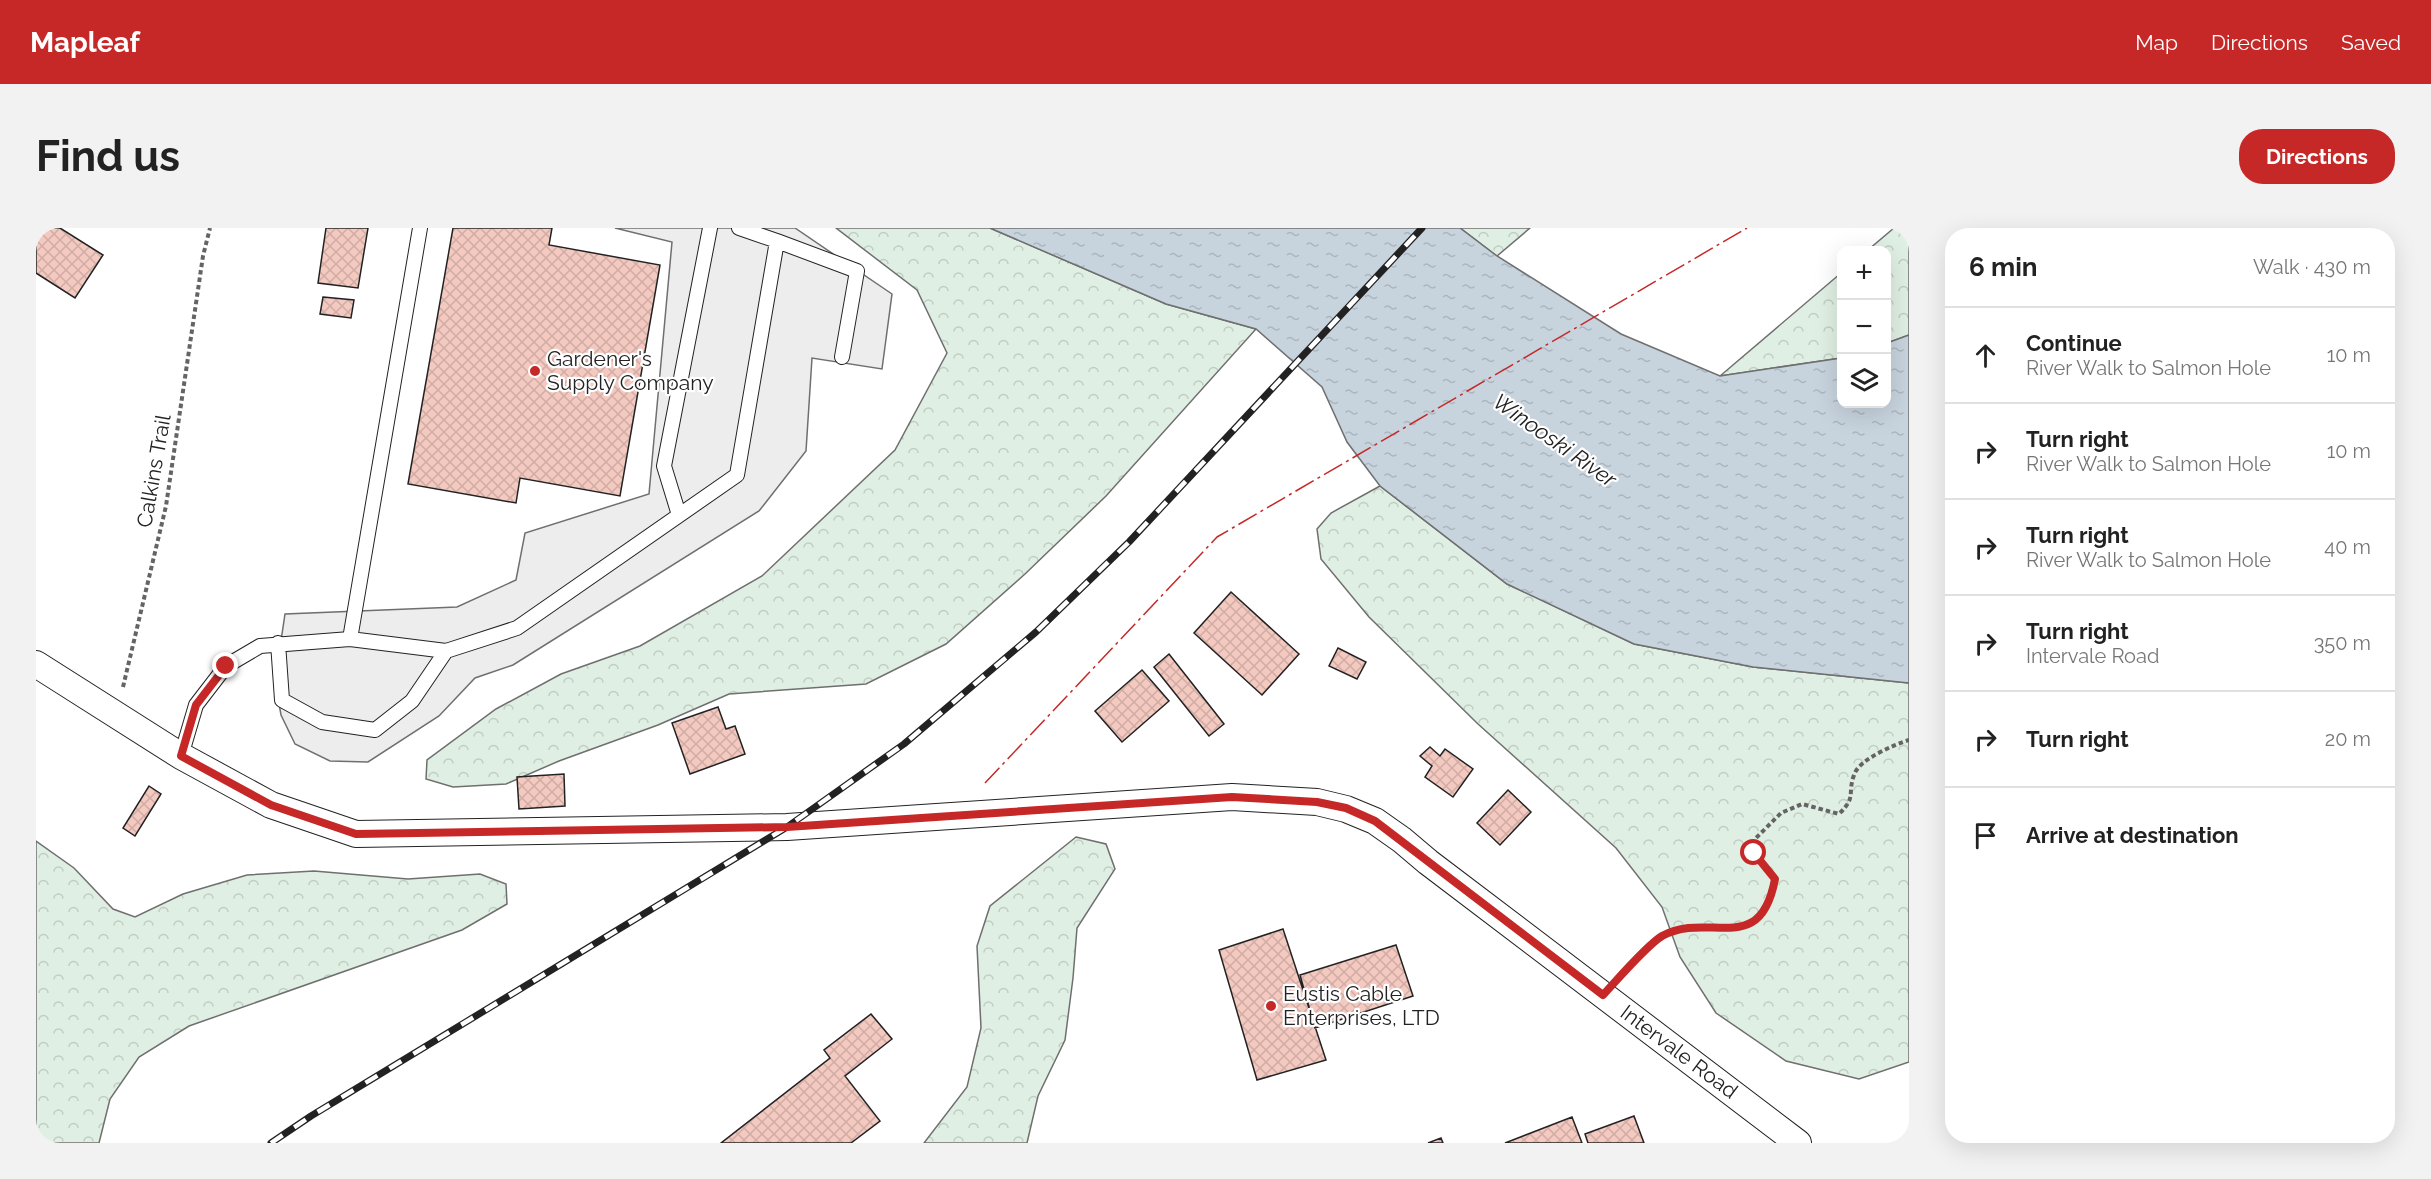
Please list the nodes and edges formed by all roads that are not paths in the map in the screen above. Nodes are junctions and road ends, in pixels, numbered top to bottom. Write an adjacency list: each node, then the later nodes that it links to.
1 (420, 228): 7 (lane)
2 (710, 228): 6 (lane)
3 (740, 228): 4 (lane)
4 (777, 241): 5 (lane); 6 (lane)
5 (842, 357)
6 (679, 515): 9 (lane)
7 (350, 639): 8 (lane); 9 (lane)
8 (278, 643): 9 (lane); 11 (lane)
9 (446, 651)
10 (36, 664): 11 (street, Intervale Road)
11 (181, 756): 12 (street, Intervale Road)
12 (1797, 1143)

